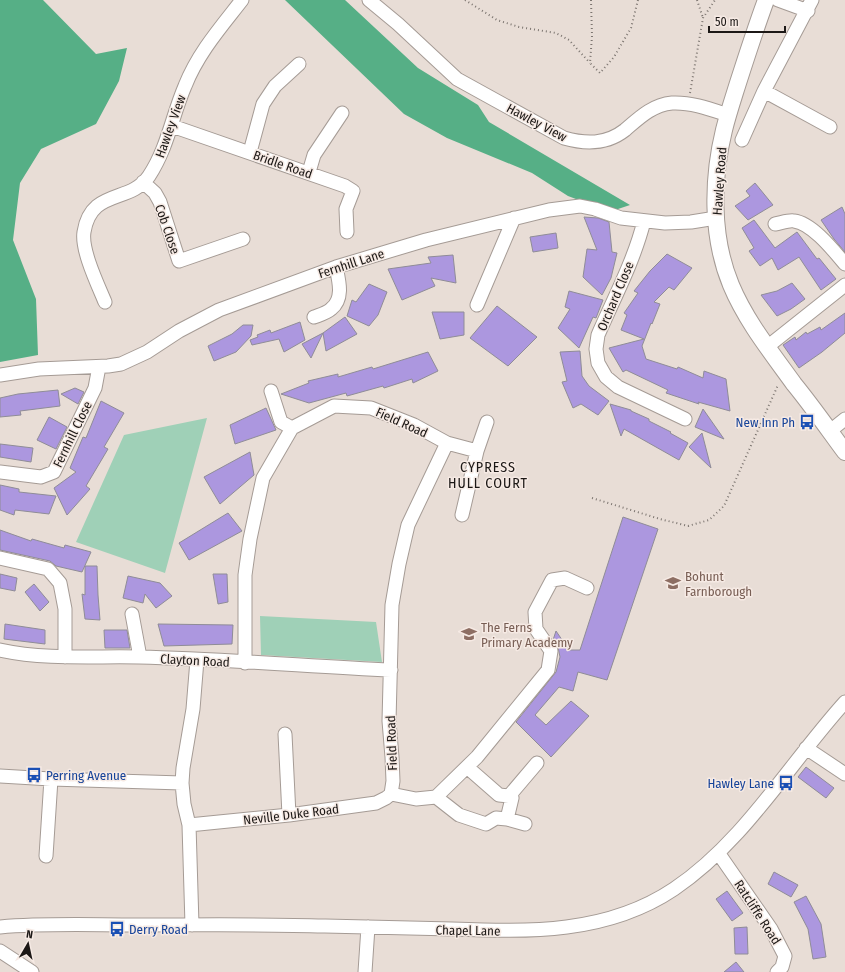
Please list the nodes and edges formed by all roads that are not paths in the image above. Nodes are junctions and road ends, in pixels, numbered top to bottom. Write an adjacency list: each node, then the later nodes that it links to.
1 (242, 0): 10 (street, Hawley View)
2 (369, 0): 9 (street, Hawley View)
3 (766, 0): 9 (main road, Hawley Road)
4 (778, 0): 5 (street, Hawley Road)
5 (810, 5): 7 (street, Hawley Road)
6 (299, 64): 13 (street)
7 (764, 91): 11 (street); 12 (street, Hawley Road)
8 (342, 113): 14 (street)
9 (728, 115): 17 (main road, Hawley Road)
10 (172, 126): 13 (street, Bridle Road); 15 (street, Hawley View)
11 (830, 127)
12 (742, 140)
13 (250, 152): 14 (street, Bridle Road)
14 (309, 172): 20 (street, Bridle Road)
15 (143, 182): 21 (street, Cob Close); 25 (street, Hawley View)
16 (514, 218): 18 (street, Fernhill Lane); 23 (street, Fernhill Lane); 26 (street)
17 (716, 218): 18 (street, Fernhill Lane); 28 (main road, Hawley Road)
18 (644, 221): 32 (street, Orchard Close)
19 (776, 224): 22 (street)
20 (347, 232)
21 (243, 239)
22 (845, 264)
23 (336, 267): 27 (street); 29 (street, Fernhill Lane)
24 (845, 285): 28 (street)
25 (105, 302)
26 (476, 304)
27 (314, 317)
28 (767, 347): 36 (main road, Hawley Road)
29 (98, 367): 30 (street, Fernhill Lane); 40 (street, Fernhill Close)
30 (0, 375)
31 (271, 391): 35 (street)
32 (685, 419)
33 (845, 419): 36 (street)
34 (487, 422): 38 (street)
35 (292, 428): 37 (street, Field Road); 49 (street)
36 (830, 431): 39 (main road, Hawley Road)
37 (447, 443): 38 (street); 50 (street, Field Road)
38 (476, 451): 41 (street)
39 (845, 452)
40 (0, 472)
41 (462, 515)
42 (0, 558): 46 (street)
43 (587, 588): 55 (street)
44 (132, 614): 47 (street)
45 (0, 650): 46 (street, Clayton Road)
46 (65, 657): 47 (street, Clayton Road)
47 (140, 657): 48 (street, Clayton Road)
48 (197, 660): 49 (street, Clayton Road); 59 (street)
49 (245, 663): 50 (street, Clayton Road)
50 (391, 670): 60 (street, Field Road)
51 (845, 702): 53 (street, Chapel Lane)
52 (285, 734): 63 (street)
53 (806, 748): 56 (street); 67 (street, Chapel Lane)
54 (537, 763): 61 (street)
55 (467, 767): 61 (street); 62 (street)
56 (845, 774)
57 (0, 776): 58 (street)
58 (51, 779): 59 (street); 68 (street)
59 (182, 783): 65 (street)
60 (391, 794): 62 (street); 63 (street, Neville Duke Road)
61 (509, 796): 64 (street)
62 (436, 797): 64 (street)
63 (289, 815): 65 (street, Neville Duke Road)
64 (508, 819): 66 (street)
65 (189, 824): 69 (street)
66 (525, 824)
67 (718, 854): 71 (street, Chapel Lane); 75 (street, Ratcliffe Road)
68 (46, 856)
69 (192, 925): 70 (street, Chapel Lane); 71 (street, Chapel Lane)
70 (0, 927)
71 (368, 927): 74 (street)
72 (0, 951): 73 (street)
73 (32, 972)
74 (365, 972)
75 (777, 972)

